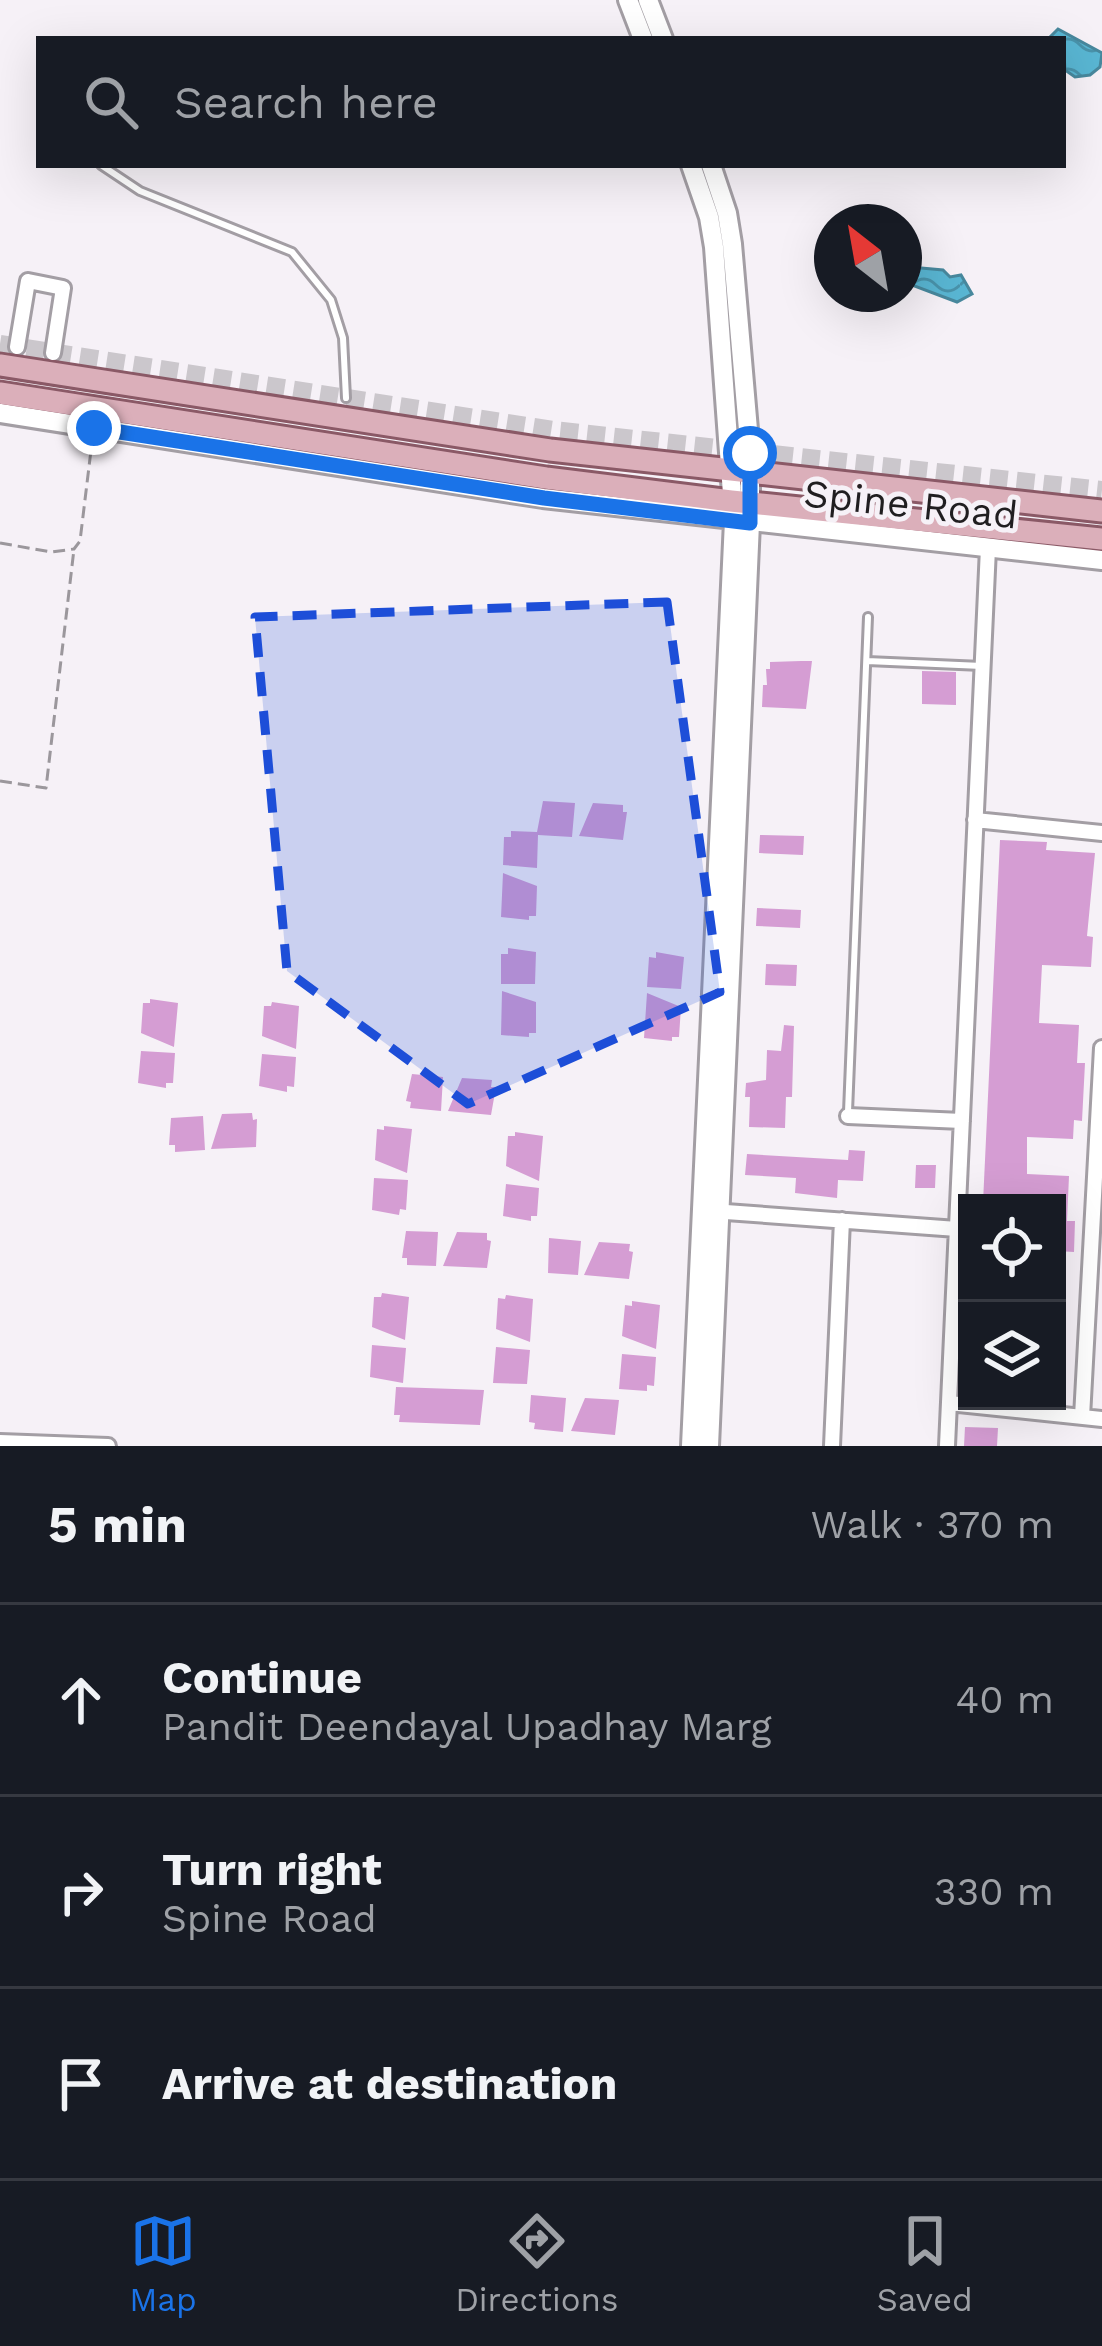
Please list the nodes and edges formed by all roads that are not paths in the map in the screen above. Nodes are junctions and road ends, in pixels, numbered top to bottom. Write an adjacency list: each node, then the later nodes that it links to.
1 (628, 0): 3 (main road)
2 (648, 0): 4 (main road)
3 (642, 36)
4 (661, 36)
5 (106, 168): 12 (lane)
6 (692, 168): 14 (main road)
7 (712, 168): 14 (main road)
8 (17, 347): 9 (street)
9 (53, 352)
10 (0, 365): 14 (main road, Spine Road)
11 (0, 393): 16 (main road, Spine Road)
12 (346, 398)
13 (0, 413): 16 (main road, Spine Road)
14 (740, 473): 15 (main road, Spine Road); 16 (main road)
15 (1102, 511)
16 (741, 512): 17 (main road, Spine Road); 18 (main road, Spine Road); 29 (main road)
17 (1102, 539)
18 (988, 548): 19 (main road, Spine Road); 22 (street)
19 (1102, 560)
20 (868, 617): 21 (lane)
21 (867, 661): 22 (lane); 27 (lane)
22 (982, 666): 23 (street)
23 (975, 820): 24 (street); 28 (street)
24 (1102, 833)
25 (1102, 1048): 26 (street)
26 (1101, 1091): 30 (street)
27 (848, 1116): 28 (street)
28 (962, 1121): 32 (street)
29 (710, 1211): 31 (street); 39 (main road); 40 (main road)
30 (1097, 1218): 34 (street)
31 (842, 1220): 32 (street); 41 (street)
32 (957, 1229): 33 (street)
33 (949, 1403): 34 (street); 42 (street)
34 (1082, 1417): 35 (street)
35 (1102, 1419)
36 (0, 1442): 37 (street)
37 (82, 1446): 38 (street)
38 (108, 1446)
39 (691, 1446)
40 (709, 1446)
41 (832, 1446)
42 (947, 1446)

